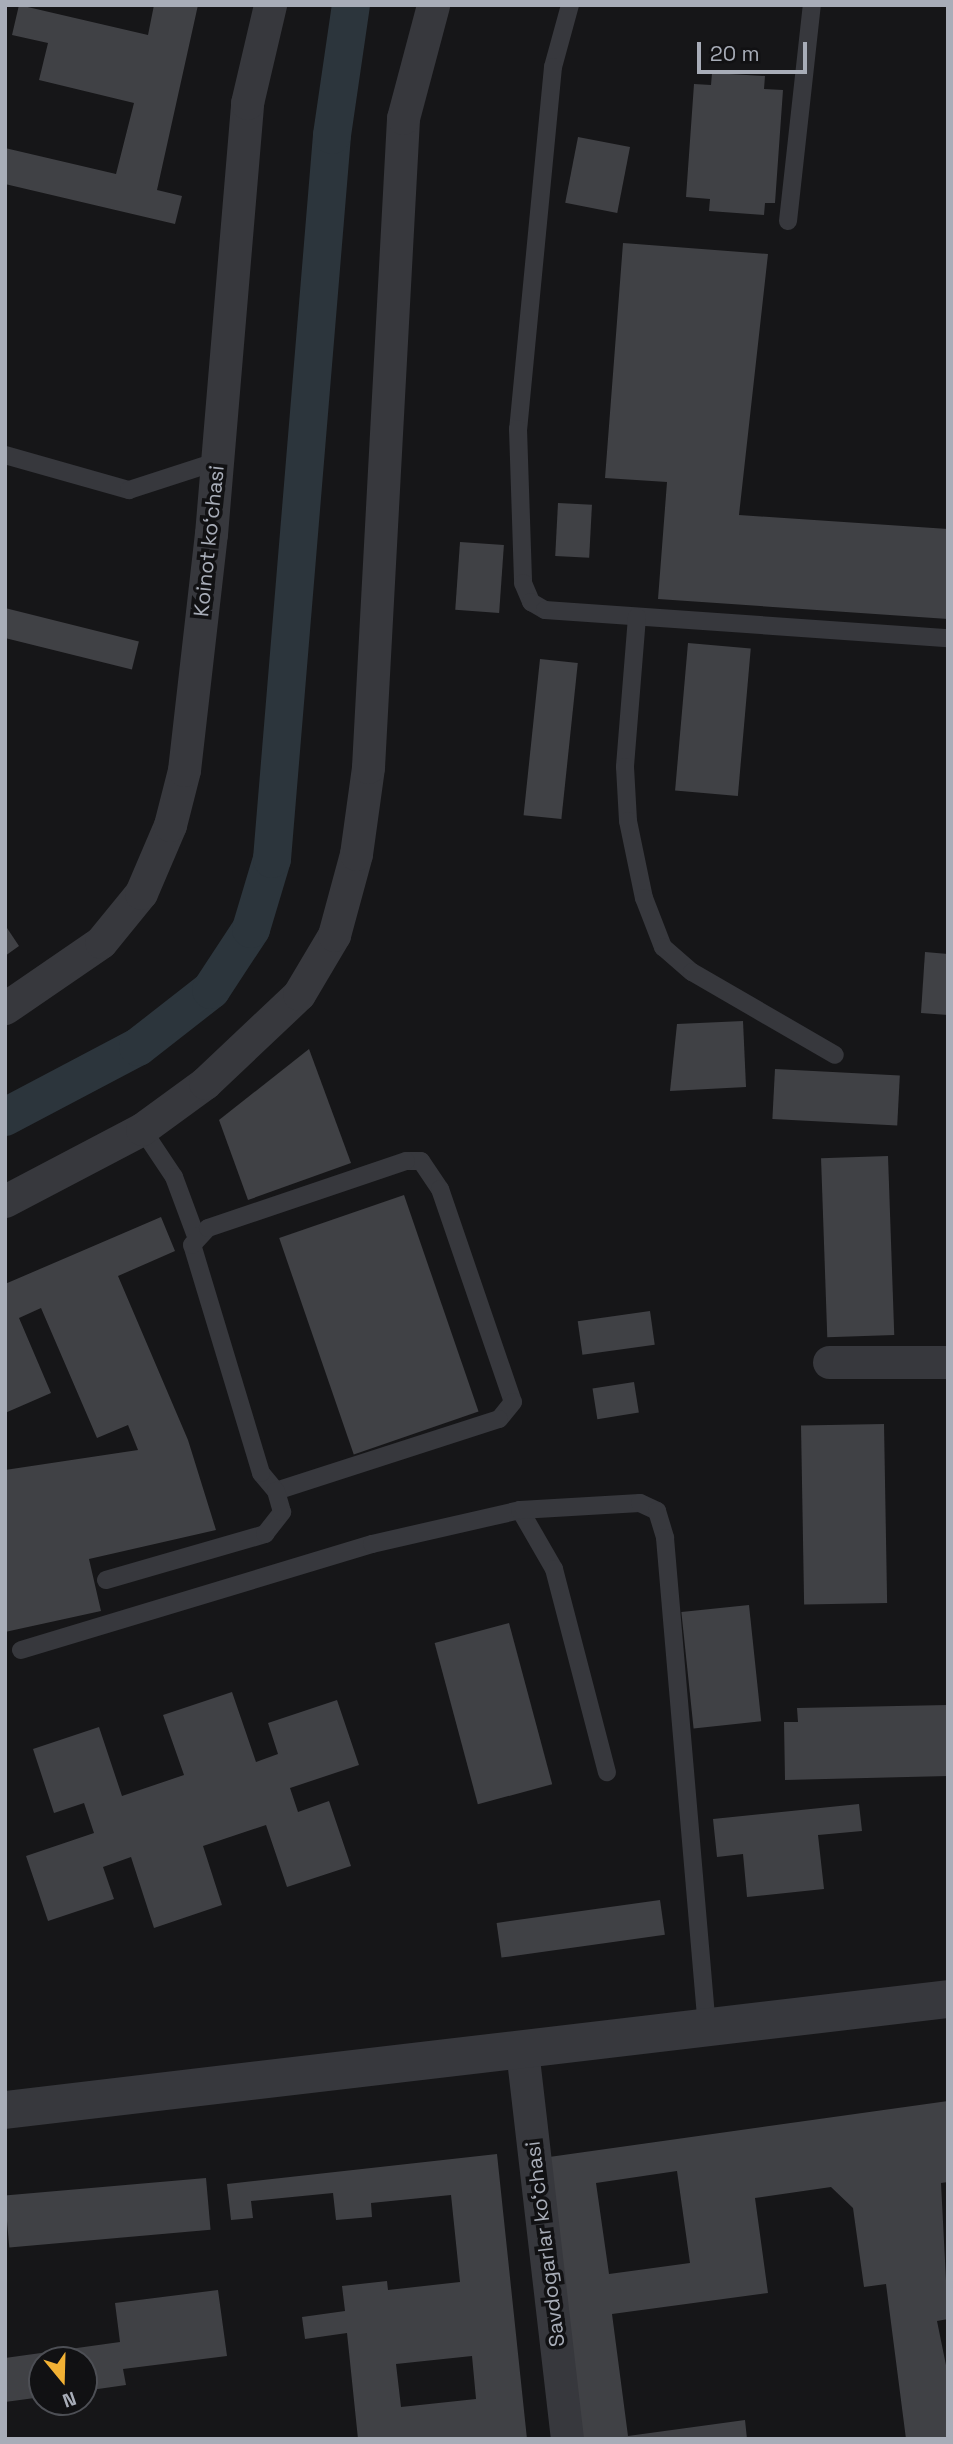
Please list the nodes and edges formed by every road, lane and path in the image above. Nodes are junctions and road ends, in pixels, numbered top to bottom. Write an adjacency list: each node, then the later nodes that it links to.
1 (270, 5): 7 (street, Koinot koʻchasi)
2 (433, 5): 12 (street)
3 (570, 5): 8 (lane)
4 (812, 5): 5 (lane)
5 (788, 221)
6 (5, 455): 7 (lane)
7 (218, 461): 10 (street, Koinot koʻchasi)
8 (637, 617): 9 (lane); 11 (lane)
9 (948, 638)
10 (5, 1008)
11 (835, 1055)
12 (142, 1129): 13 (street); 14 (lane)
13 (5, 1201)
14 (197, 1236): 17 (lane); 17 (lane)
15 (829, 1362): 16 (street)
16 (948, 1362)
17 (276, 1492): 19 (lane)
18 (520, 1510): 20 (lane); 21 (lane); 23 (lane)
19 (106, 1580)
20 (21, 1650)
21 (607, 1772)
22 (948, 1999): 23 (street)
23 (707, 2032): 24 (street)
24 (522, 2050): 25 (street); 26 (street, Savdogarlar koʻchasi)
25 (5, 2110)
26 (567, 2439)

